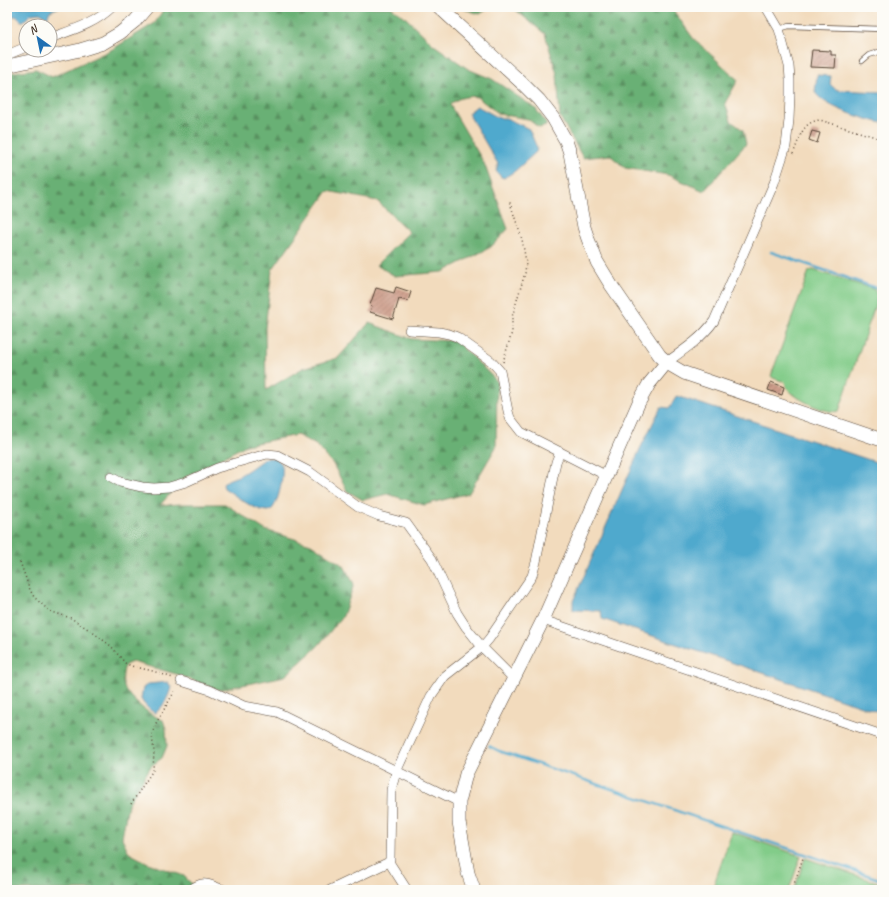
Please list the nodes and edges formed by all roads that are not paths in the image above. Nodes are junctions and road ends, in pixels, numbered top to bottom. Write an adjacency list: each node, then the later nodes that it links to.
1 (112, 7): 7 (street)
2 (147, 7): 12 (street)
3 (439, 7): 14 (street)
4 (766, 7): 5 (street)
5 (779, 29): 6 (lane); 14 (street)
6 (882, 29)
7 (58, 35)
8 (18, 50): 10 (street)
9 (882, 50): 11 (lane)
10 (7, 55)
11 (862, 61)
12 (7, 66)
13 (409, 330): 16 (street)
14 (667, 362): 15 (street); 17 (street)
15 (882, 440)
16 (560, 452): 17 (street); 20 (street)
17 (607, 476): 19 (street)
18 (111, 478): 20 (street)
19 (543, 620): 21 (street); 23 (street)
20 (482, 647): 21 (street); 24 (street)
21 (513, 678): 25 (street)
22 (181, 681): 24 (street)
23 (882, 735)
24 (396, 772): 25 (street); 26 (street)
25 (459, 802): 31 (street)
26 (389, 862): 29 (street); 30 (street)
27 (190, 890): 28 (street)
28 (224, 890)
29 (330, 890)
30 (407, 890)
31 (474, 890)

